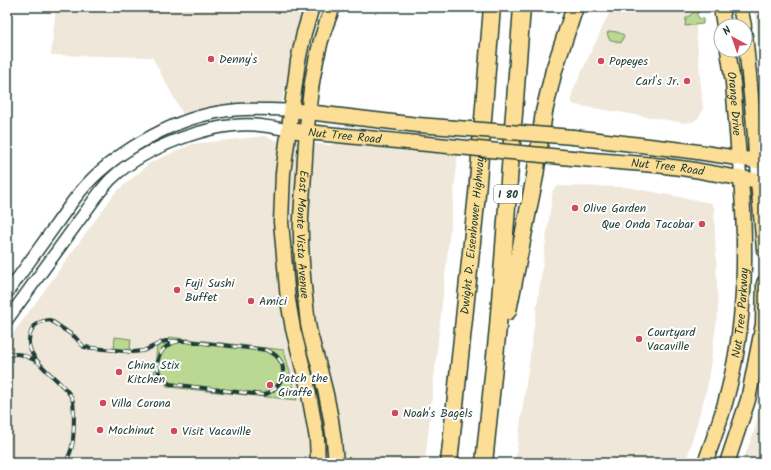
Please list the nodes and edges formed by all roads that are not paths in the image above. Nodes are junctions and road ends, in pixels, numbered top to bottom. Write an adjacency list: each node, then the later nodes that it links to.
1 (312, 7): 15 (main road, East Monte Vista Avenue)
2 (333, 7): 16 (main road, East Monte Vista Avenue)
3 (482, 7): 19 (highway)
4 (492, 7): 19 (highway, Dwight D. Eisenhower Highway / I 80)
5 (522, 7): 28 (highway, I 80)
6 (575, 7): 14 (highway)
7 (583, 7): 14 (highway)
8 (721, 7): 10 (main road)
9 (740, 7): 11 (main road)
10 (723, 18)
11 (742, 18)
12 (729, 58): 20 (main road, Orange Drive)
13 (748, 58): 21 (main road, Orange Drive)
14 (554, 70): 28 (highway)
15 (292, 110): 16 (main road, Nut Tree Road); 17 (main road, East Monte Vista Avenue); 26 (street, Nut Tree Road)
16 (308, 112): 18 (main road, East Monte Vista Avenue); 20 (main road, Nut Tree Road, bridge)
17 (289, 130): 18 (main road, Nut Tree Road); 27 (street, Nut Tree Road); 29 (main road, East Monte Vista Avenue)
18 (306, 132): 22 (main road, Nut Tree Road, bridge); 30 (main road, East Monte Vista Avenue)
19 (480, 156): 31 (highway, Dwight D. Eisenhower Highway / I 80)
20 (739, 158): 21 (main road, Nut Tree Road); 22 (street, Nut Tree Parkway)
21 (760, 161): 23 (street)
22 (741, 179): 23 (main road, Nut Tree Road); 33 (main road, Nut Tree Parkway)
23 (761, 181): 24 (main road)
24 (764, 250)
25 (764, 283): 34 (main road, Nut Tree Parkway)
26 (7, 293)
27 (7, 320)
28 (493, 381): 32 (highway, I 80)
29 (318, 463)
30 (336, 463)
31 (449, 463)
32 (484, 463)
33 (705, 463)
34 (727, 463)

